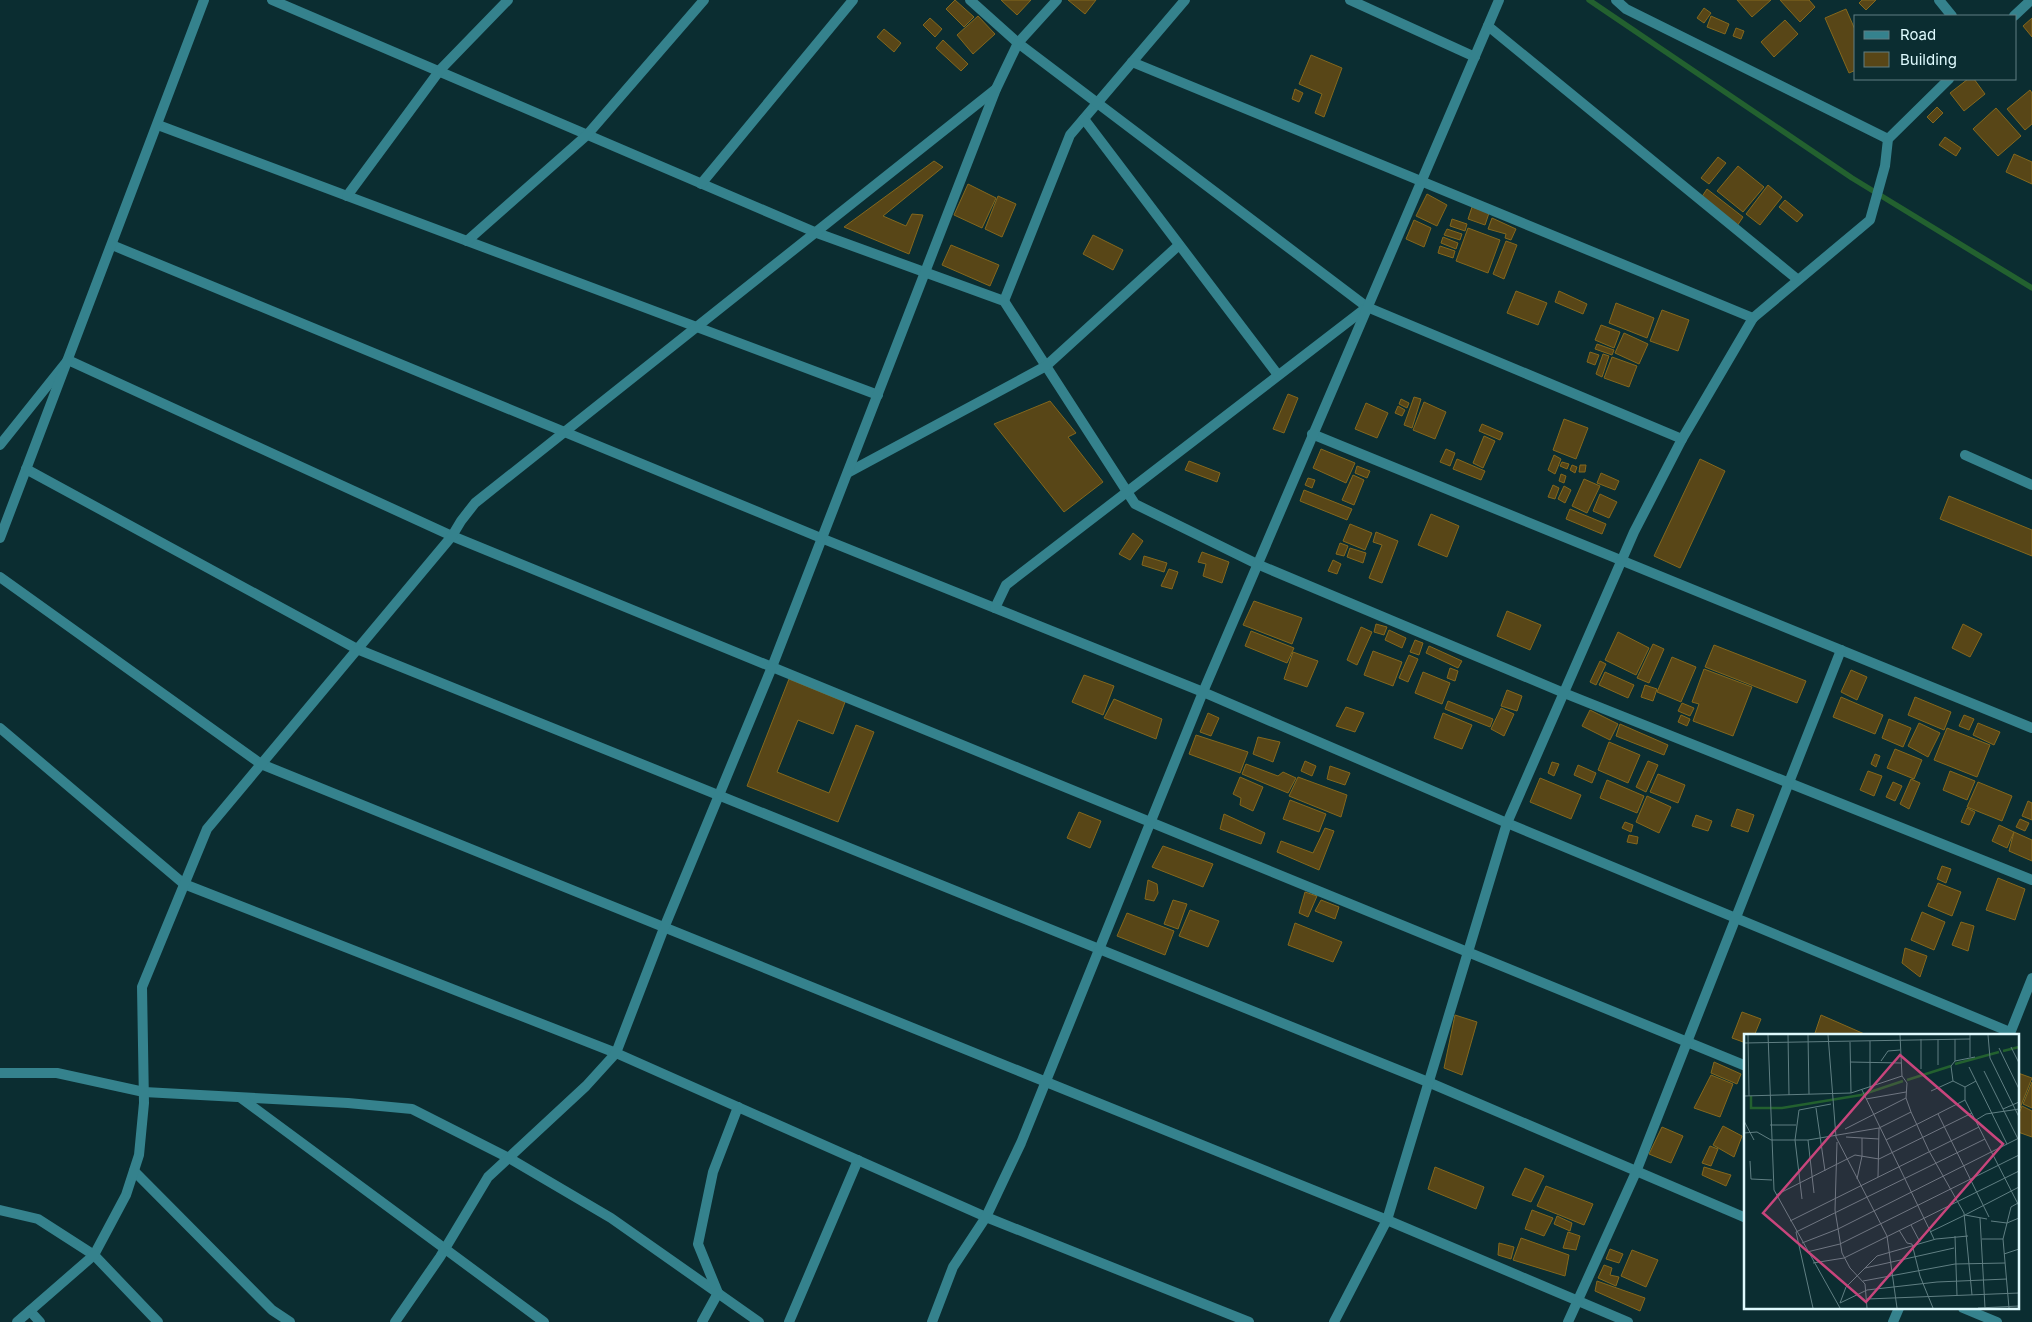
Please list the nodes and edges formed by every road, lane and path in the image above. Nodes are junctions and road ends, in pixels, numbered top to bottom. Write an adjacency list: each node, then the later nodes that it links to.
1 (204, 0): 25 (street)
2 (272, 0): 20 (street)
3 (507, 0): 20 (street)
4 (704, 0): 26 (street)
5 (853, 0): 29 (street)
6 (970, 0): 17 (street)
7 (1057, 0): 17 (street)
8 (1185, 0): 19 (street)
9 (1350, 0): 18 (street)
10 (1499, 0): 16 (street)
11 (1616, 0): 27 (street)
12 (1939, 0): 14 (street)
13 (2031, 0): 15 (street)
14 (1951, 15)
15 (2015, 15)
16 (1488, 26): 18 (street); 36 (street)
17 (1018, 43): 22 (street); 23 (street)
18 (1475, 57): 28 (street)
19 (1132, 62): 23 (street); 28 (street)
20 (440, 70): 26 (street); 30 (street)
21 (1948, 80): 27 (street)
22 (996, 89): 31 (street); 35 (street)
23 (1097, 103): 24 (street); 38 (street)
24 (1084, 119): 34 (street); 37 (street)
25 (158, 125): 30 (street); 33 (street)
26 (587, 135): 29 (street); 32 (street)
27 (1888, 140): 36 (street)
28 (1421, 182): 38 (street); 39 (street)
29 (701, 184): 31 (street)
30 (347, 196): 32 (street)
31 (817, 233): 35 (street); 40 (street)
32 (467, 241): 40 (street)
33 (112, 244): 41 (street); 45 (street)
34 (1179, 245): 42 (street); 43 (street)
35 (923, 272): 37 (street); 44 (street)
36 (1797, 279): 39 (street)
37 (1004, 301): 42 (street)
38 (1367, 307): 43 (street); 46 (street); 47 (street)
39 (1753, 318): 47 (street)
40 (695, 328): 44 (street); 45 (street)
41 (68, 360): 48 (street); 50 (street); 54 (street)
42 (1046, 366): 51 (street); 53 (street)
43 (1278, 375): 53 (street)
44 (878, 395): 51 (street)
45 (564, 432): 54 (street); 56 (street)
46 (1312, 434): 57 (street); 58 (street)
47 (1682, 439): 57 (street)
48 (0, 445)
49 (1965, 456): 52 (street)
50 (26, 469): 55 (street); 61 (street)
51 (849, 472): 56 (street)
52 (2032, 485)
53 (1127, 492): 58 (street); 60 (street)
54 (452, 536): 61 (street); 63 (street)
55 (0, 538)
56 (821, 538): 60 (street); 63 (street)
57 (1622, 560): 62 (street); 65 (street)
58 (1257, 564): 64 (street); 65 (street)
59 (0, 577): 68 (street)
60 (995, 608): 64 (street)
61 (357, 650): 68 (street); 70 (street)
62 (1841, 650): 67 (street); 69 (street)
63 (772, 667): 70 (street); 71 (street)
64 (1203, 692): 71 (street); 72 (street)
65 (1564, 693): 69 (street); 72 (street)
66 (0, 728): 74 (street)
67 (2032, 728)
68 (261, 764): 74 (street); 76 (street)
69 (1789, 783): 73 (street); 75 (street)
70 (719, 796): 76 (street); 77 (street)
71 (1151, 823): 77 (street); 78 (street)
72 (1507, 823): 75 (street); 78 (street)
73 (2032, 880)
74 (184, 884): 82 (street); 87 (street)
75 (1737, 918): 80 (street); 81 (street)
76 (664, 928): 82 (street); 85 (street)
77 (1100, 950): 85 (street); 86 (street)
78 (1466, 952): 81 (street); 86 (street)
79 (2032, 978): 80 (street)
80 (2010, 1034)
81 (1687, 1042): 83 (street); 93 (street)
82 (616, 1054): 89 (street); 90 (street)
83 (1744, 1065)
84 (0, 1073): 87 (street)
85 (1046, 1082): 95 (street); 97 (street)
86 (1428, 1082): 93 (street); 97 (street)
87 (144, 1092): 88 (street); 92 (street)
88 (240, 1098): 90 (street); 98 (street)
89 (738, 1107): 91 (street); 100 (street)
90 (509, 1158): 98 (street); 100 (street)
91 (858, 1160): 95 (street); 113 (street)
92 (134, 1171): 99 (street); 108 (street)
93 (1636, 1172): 96 (street); 101 (street)
94 (0, 1210): 99 (street)
95 (986, 1216): 114 (street); 115 (street)
96 (1744, 1217)
97 (1387, 1220): 101 (street); 116 (street)
98 (445, 1248): 109 (street); 110 (street)
99 (94, 1255): 104 (street); 107 (street)
100 (718, 1293): 111 (street); 112 (street)
101 (1577, 1301): 117 (street); 118 (street)
102 (1897, 1310): 119 (street)
103 (1968, 1310): 120 (street)
104 (30, 1311): 105 (street); 106 (street)
105 (17, 1322)
106 (40, 1322)
107 (158, 1322)
108 (290, 1322)
109 (395, 1322)
110 (544, 1322)
111 (702, 1322)
112 (759, 1322)
113 (789, 1322)
114 (932, 1322)
115 (1249, 1322)
116 (1334, 1322)
117 (1568, 1322)
118 (1628, 1322)
119 (1893, 1322)
120 (1997, 1322)

